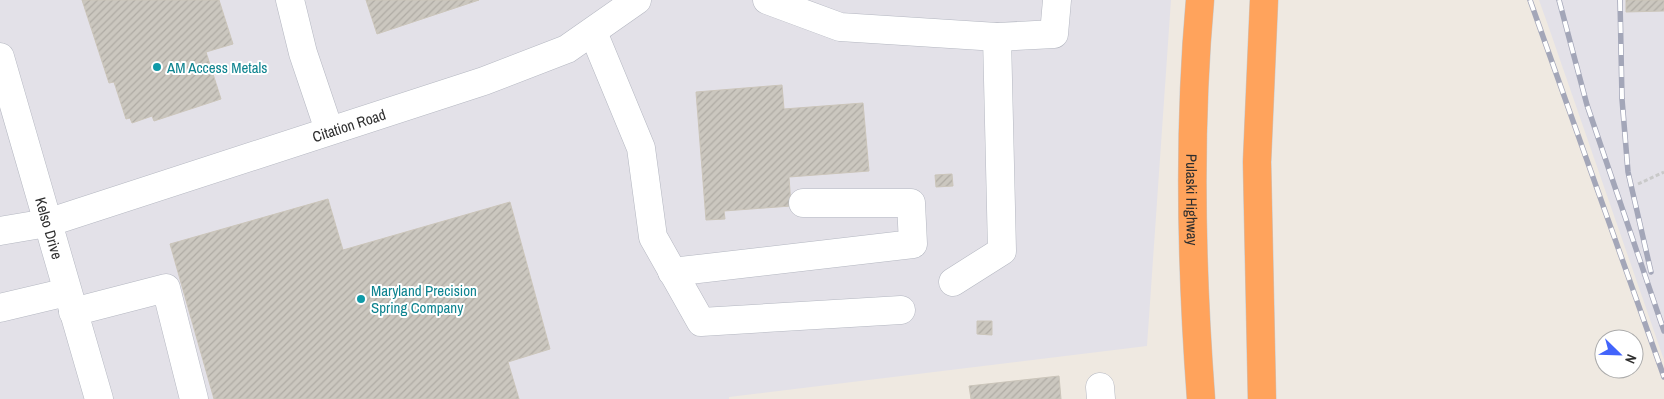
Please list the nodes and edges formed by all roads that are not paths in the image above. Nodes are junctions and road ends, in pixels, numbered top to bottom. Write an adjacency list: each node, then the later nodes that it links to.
1 (290, 0): 10 (street)
2 (637, 0): 7 (street, Citation Road)
3 (767, 0): 8 (street)
4 (1057, 0): 8 (street)
5 (1200, 0): 21 (highway, Pulaski Highway)
6 (1264, 0): 22 (highway)
7 (592, 32): 10 (street, Citation Road); 14 (street)
8 (997, 37): 15 (street)
9 (0, 57): 12 (street, Kelso Drive)
10 (329, 130): 12 (street, Citation Road)
11 (803, 203): 14 (street)
12 (47, 223): 13 (street, Citation Road); 16 (street, Kelso Drive)
13 (0, 231)
14 (672, 272): 18 (street)
15 (953, 282)
16 (70, 302): 17 (street); 19 (street, Kelso Drive); 20 (street)
17 (0, 308)
18 (901, 310)
19 (99, 399)
20 (194, 399)
21 (1201, 399)
22 (1262, 399)

